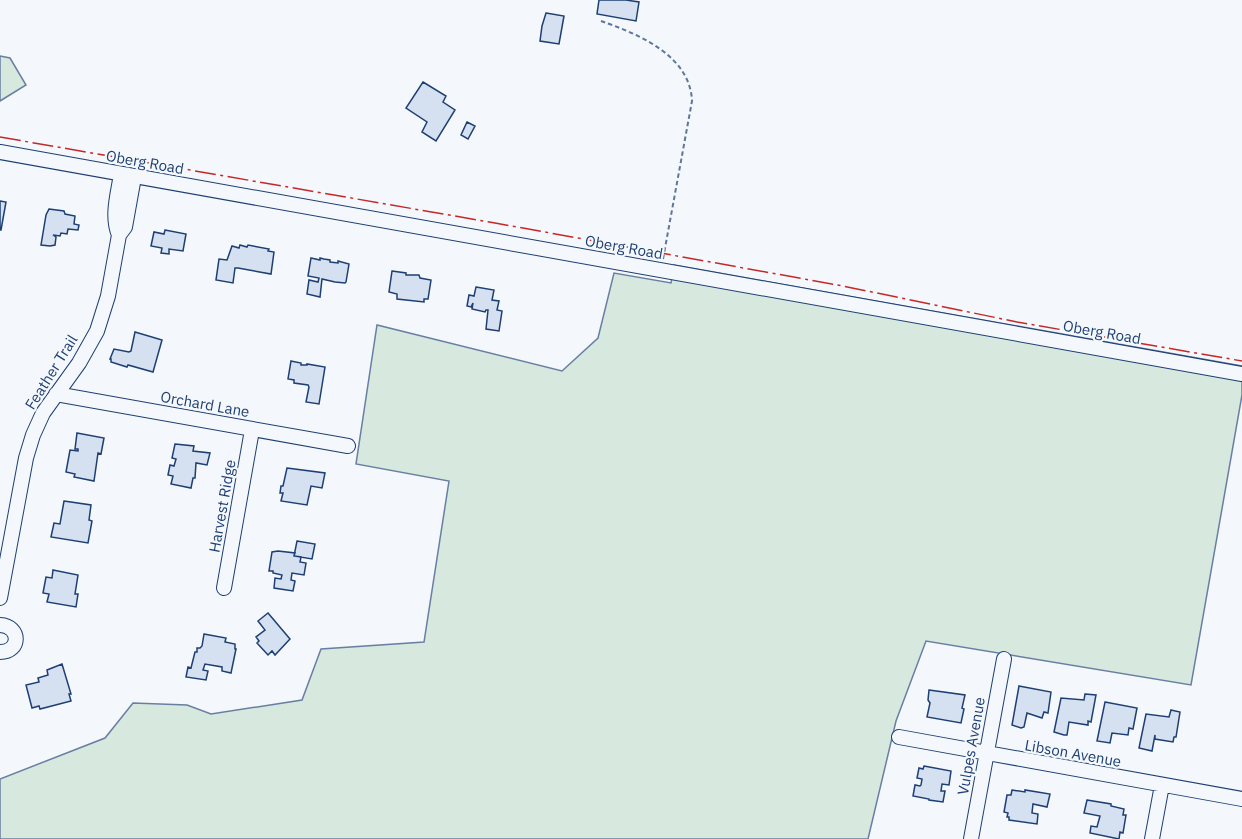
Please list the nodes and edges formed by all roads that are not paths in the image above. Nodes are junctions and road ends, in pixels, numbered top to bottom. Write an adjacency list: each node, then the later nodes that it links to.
1 (0, 152): 2 (street, Oberg Road)
2 (128, 175): 3 (street, Oberg Road); 4 (street, Feather Trail)
3 (1242, 374)
4 (56, 394): 5 (street, Orchard Lane); 8 (street, Feather Trail)
5 (252, 430): 6 (street, Orchard Lane); 7 (street, Harvest Ridge)
6 (348, 446)
7 (224, 588)
8 (0, 598)
9 (0, 625): 10 (street)
10 (0, 652)
11 (1004, 659): 13 (street, Vulpes Avenue)
12 (899, 737): 13 (street, Libson Avenue)
13 (987, 754): 14 (street, Libson Avenue); 16 (street, Vulpes Avenue)
14 (1162, 785): 15 (street, Libson Avenue); 17 (street)
15 (1242, 799)
16 (971, 839)
17 (1152, 839)

